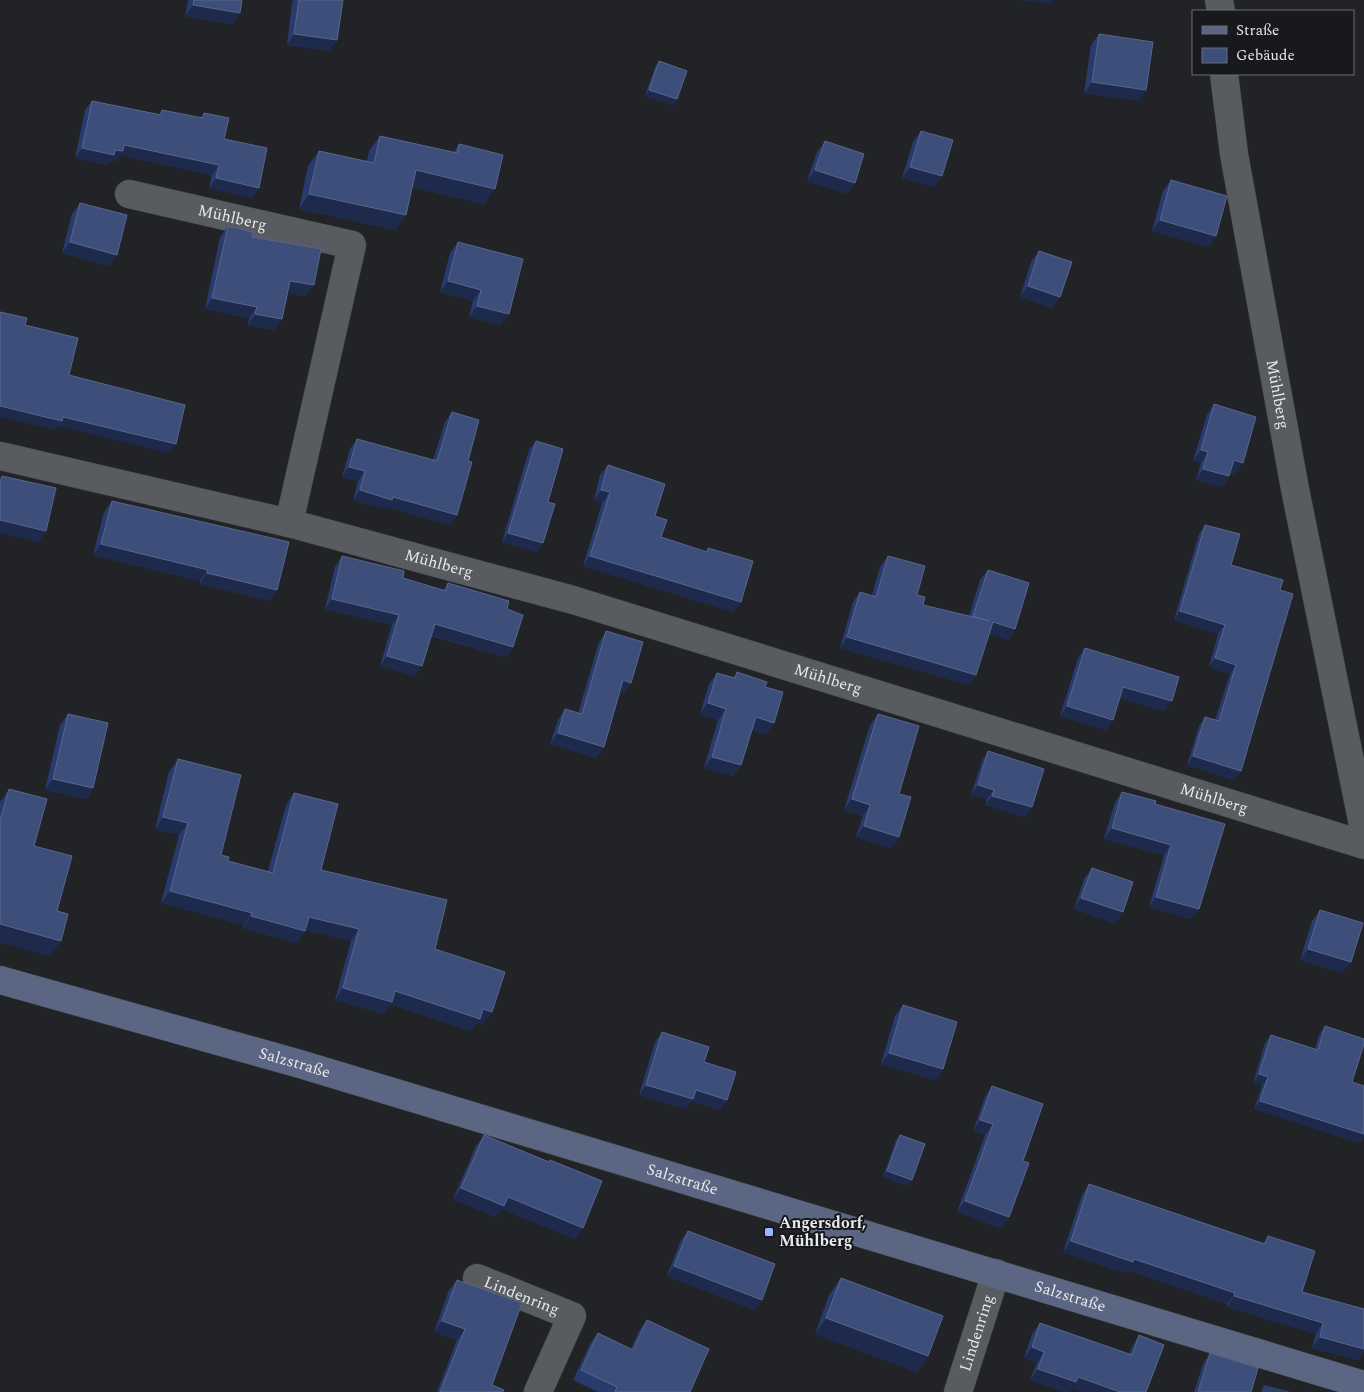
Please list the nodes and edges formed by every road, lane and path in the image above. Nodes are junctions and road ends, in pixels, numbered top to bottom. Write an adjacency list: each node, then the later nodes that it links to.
1 (1224, 75): 5 (street, Mühlberg)
2 (129, 194): 4 (street, Mühlberg)
3 (0, 456): 4 (street, Mühlberg)
4 (289, 523): 6 (street, Mühlberg)
5 (1364, 830)
6 (1364, 845)
7 (0, 980): 8 (street, Salzstraße)
8 (996, 1273): 10 (street, Salzstraße); 12 (street, Lindenring)
9 (477, 1278): 11 (street, Lindenring)
10 (1364, 1385)
11 (538, 1392)
12 (958, 1392)

